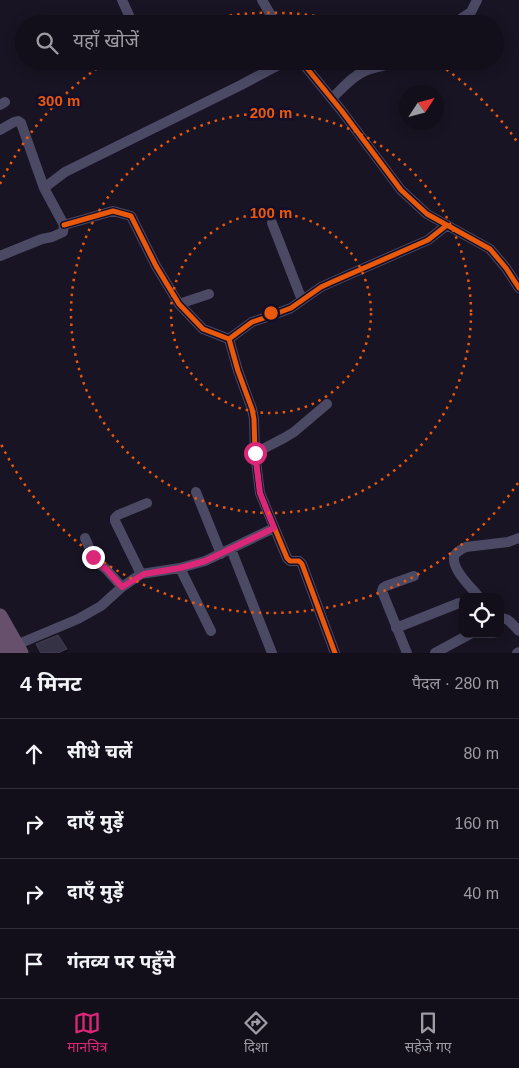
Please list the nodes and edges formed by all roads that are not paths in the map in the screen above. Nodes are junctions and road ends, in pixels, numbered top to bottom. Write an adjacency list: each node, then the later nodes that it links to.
1 (122, 0): 4 (street)
2 (262, 0): 5 (street)
3 (478, 0): 6 (street)
4 (129, 15)
5 (271, 15)
6 (468, 15)
7 (269, 70): 12 (street)
8 (309, 70): 10 (street)
9 (368, 70): 10 (street)
10 (332, 98): 14 (street)
11 (0, 130): 12 (street)
12 (44, 188): 15 (street)
13 (272, 223): 19 (street)
14 (447, 225): 17 (street); 19 (street)
15 (64, 226): 16 (street); 20 (street)
16 (0, 256)
17 (519, 288)
18 (209, 294): 20 (street)
19 (302, 300): 21 (street)
20 (179, 304): 21 (street)
21 (229, 339): 23 (street)
22 (327, 404): 23 (street)
23 (255, 453): 26 (street)
24 (196, 492): 29 (street)
25 (147, 503): 31 (street)
26 (274, 528): 29 (street); 44 (street)
27 (85, 538): 33 (street)
28 (519, 538): 34 (street)
29 (226, 551): 30 (street); 43 (street)
30 (180, 568): 31 (street); 40 (street)
31 (141, 574): 33 (street)
32 (414, 576): 38 (street)
33 (122, 587): 42 (street)
34 (476, 593)
35 (459, 603): 38 (street)
36 (0, 616): 42 (highway)
37 (504, 618): 39 (street)
38 (396, 628): 45 (street)
39 (518, 629)
40 (211, 631)
41 (463, 638): 46 (street)
42 (9, 649)
43 (270, 652)
44 (334, 653)
45 (407, 653)
46 (435, 653)

